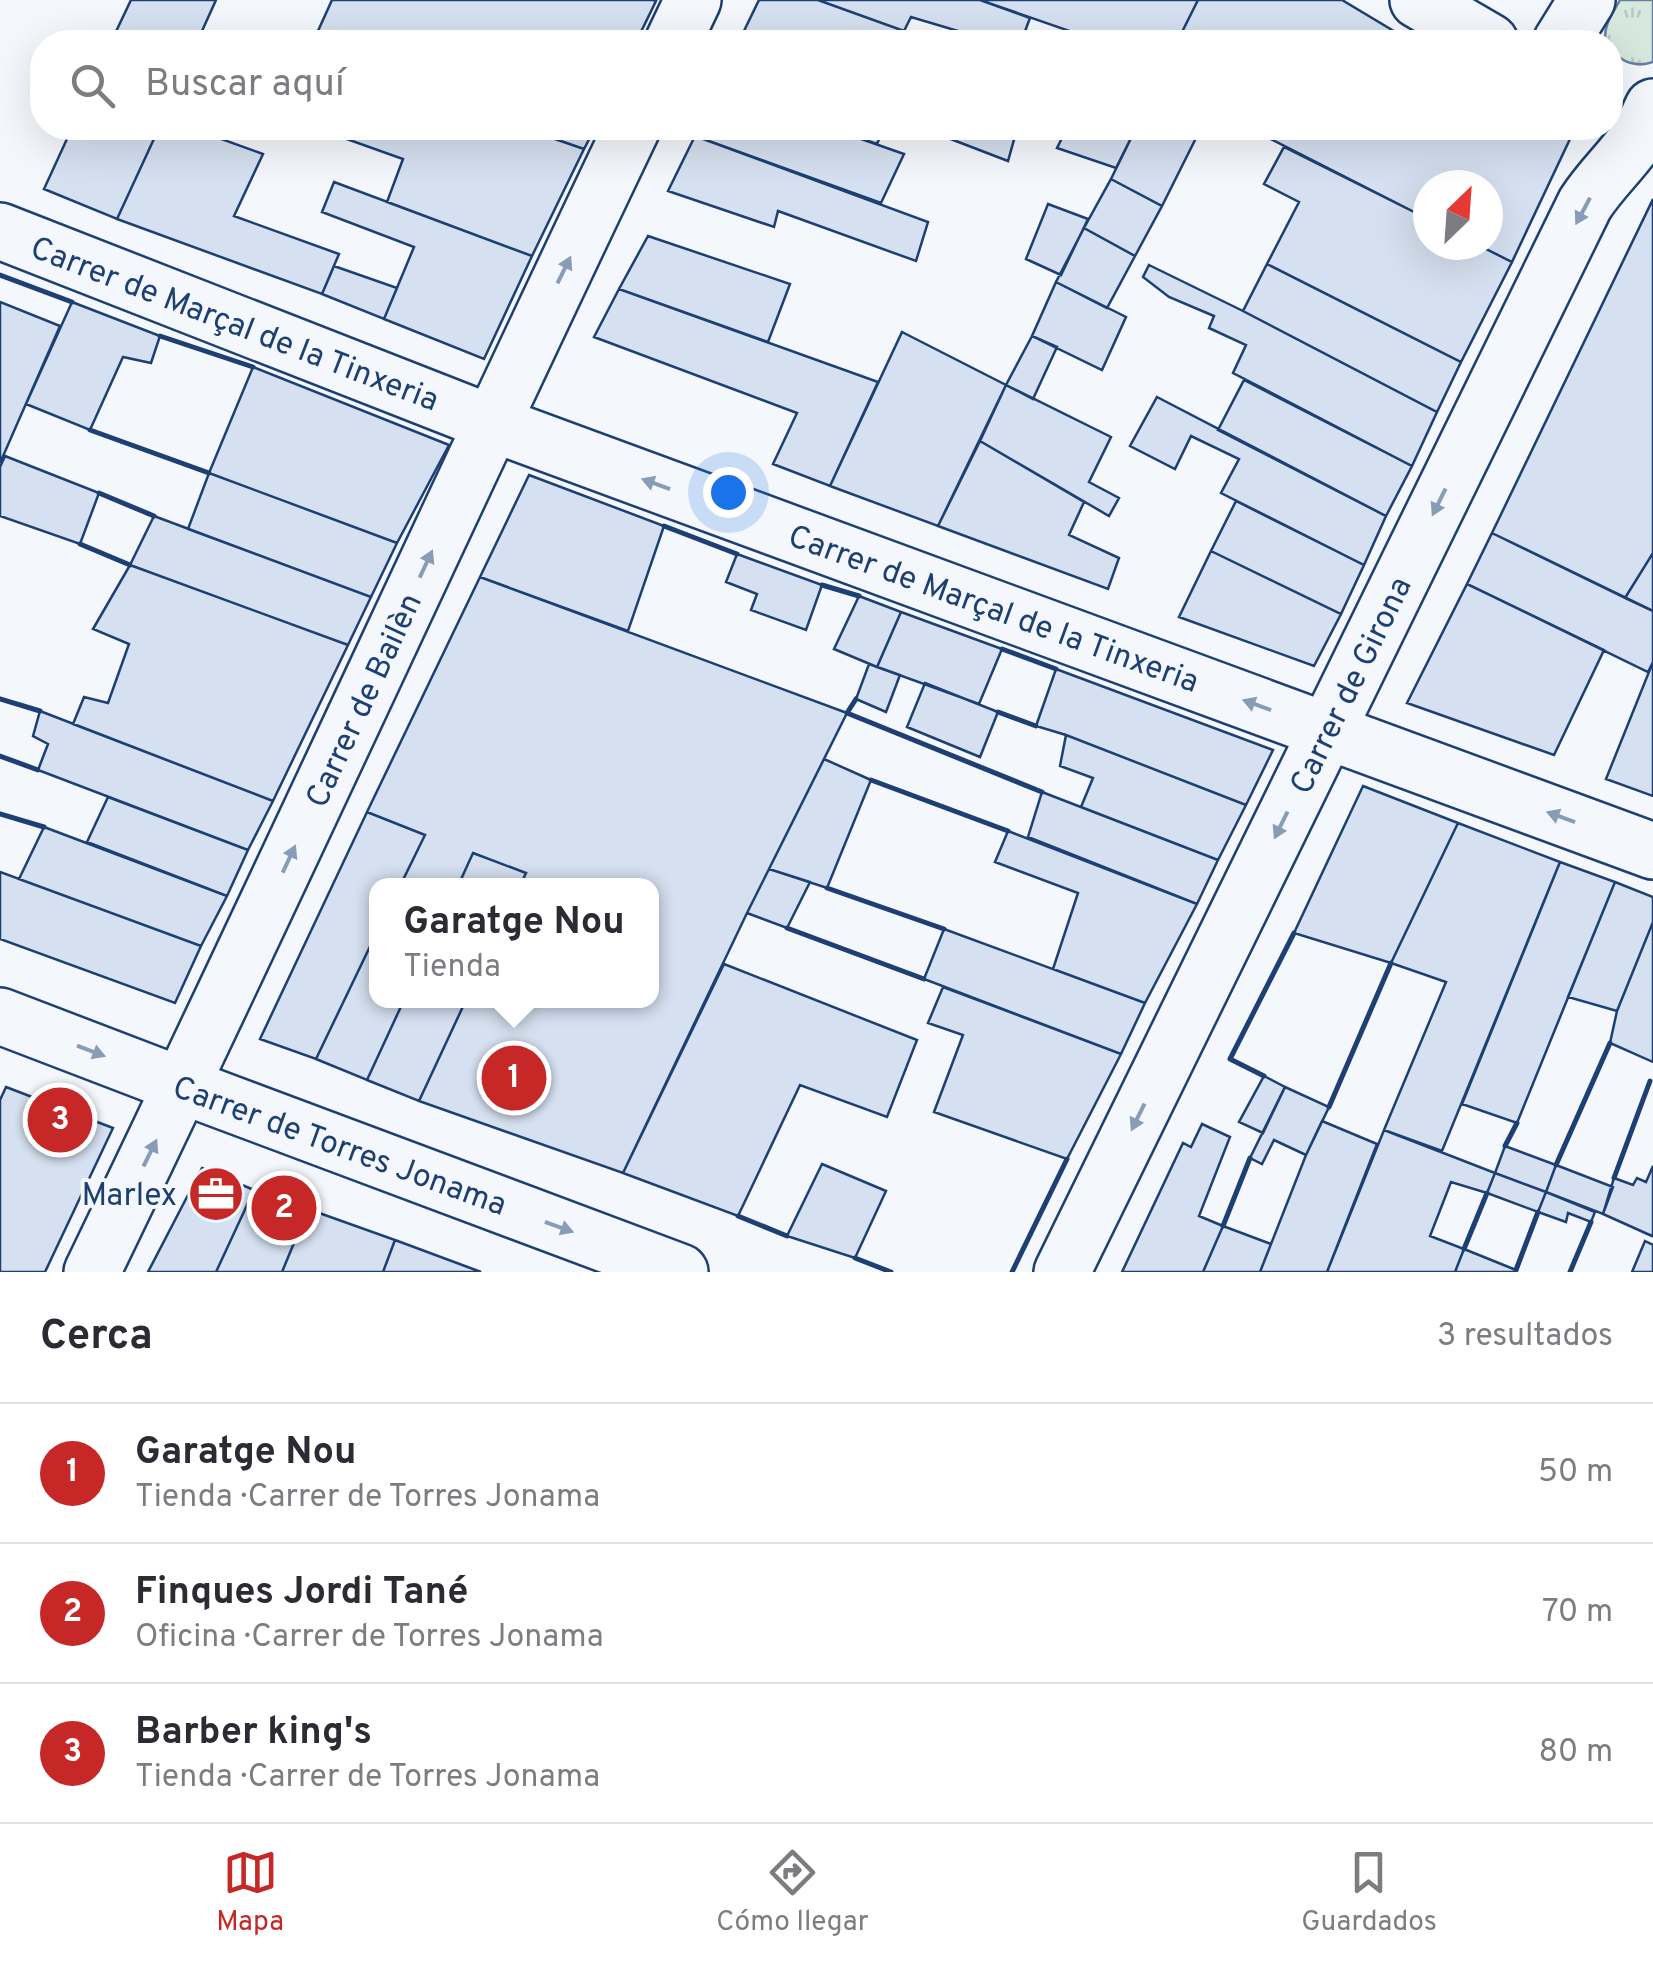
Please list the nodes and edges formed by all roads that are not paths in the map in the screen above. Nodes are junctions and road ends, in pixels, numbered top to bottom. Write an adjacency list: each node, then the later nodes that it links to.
1 (693, 0): 4 (street)
2 (1418, 0): 5 (street)
3 (1587, 0): 6 (street)
4 (679, 30)
5 (1469, 30)
6 (1568, 30)
7 (1635, 118): 11 (street, Carrer de Girona, one-way to 11)
8 (626, 140): 10 (street, Carrer de Bailèn, one-way to 8)
9 (0, 231): 10 (street, Carrer de Marçal de la Tinxeria)
10 (491, 423): 11 (street, Carrer de Marçal de la Tinxeria, one-way to 10); 14 (street, Carrer de Bailèn, one-way to 10)
11 (1327, 731): 12 (street, Carrer de Marçal de la Tinxeria, one-way to 11); 17 (street, Carrer de Girona, one-way to 17)
12 (1653, 851)
13 (0, 1016): 14 (street, Carrer de Torres Jonama, one-way to 14)
14 (183, 1086): 15 (street, Carrer de Bailèn, one-way to 14); 16 (street, Carrer de Torres Jonama, one-way to 16)
15 (92, 1272)
16 (680, 1272)
17 (1062, 1272)

